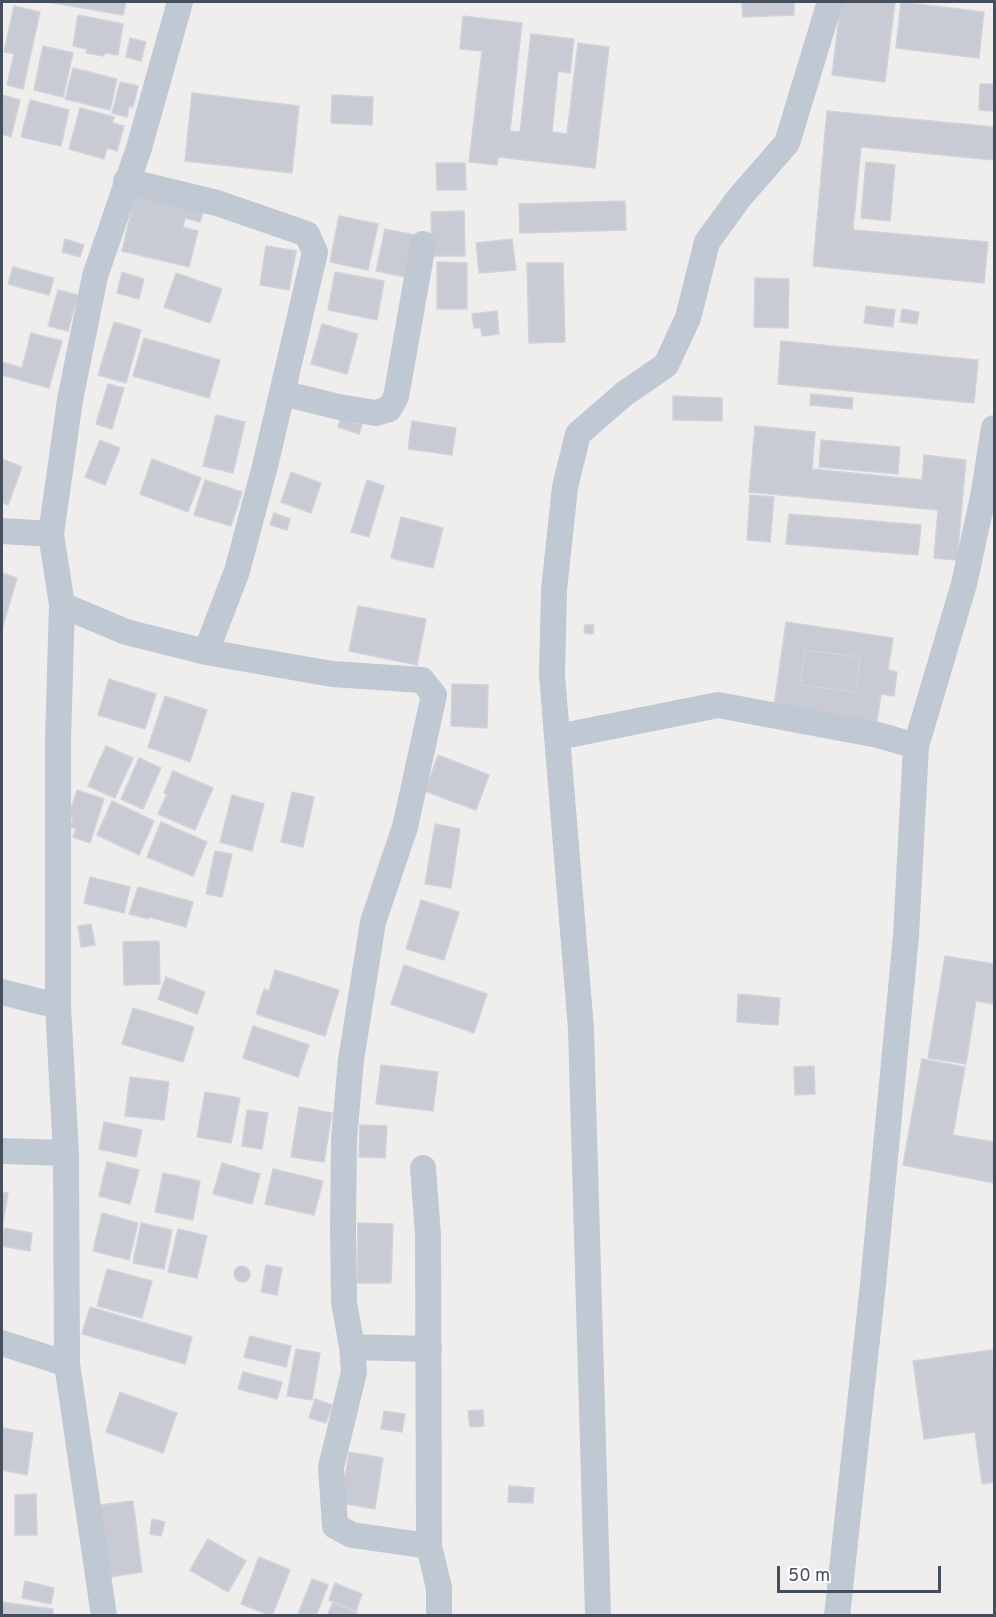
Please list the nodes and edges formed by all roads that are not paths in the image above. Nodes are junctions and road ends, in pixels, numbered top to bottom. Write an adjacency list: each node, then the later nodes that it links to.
1 (180, 2): 3 (street)
2 (830, 2): 12 (street)
3 (126, 181): 5 (street); 9 (street)
4 (423, 244): 5 (street)
5 (282, 393): 11 (street)
6 (994, 428): 7 (street)
7 (989, 492): 13 (street)
8 (2, 531): 9 (street)
9 (51, 534): 10 (street)
10 (62, 605): 11 (street); 15 (street)
11 (206, 652): 20 (street)
12 (558, 737): 13 (street); 26 (street)
13 (916, 746): 27 (street)
14 (2, 992): 15 (street)
15 (58, 1006): 17 (street)
16 (2, 1151): 17 (street)
17 (66, 1153): 22 (street)
18 (423, 1168): 21 (street)
19 (2, 1343): 22 (street)
20 (352, 1347): 21 (street); 23 (street)
21 (429, 1349): 23 (street)
22 (67, 1364): 24 (street)
23 (429, 1546): 25 (street)
24 (104, 1616)
25 (439, 1616)
26 (598, 1616)
27 (837, 1616)

